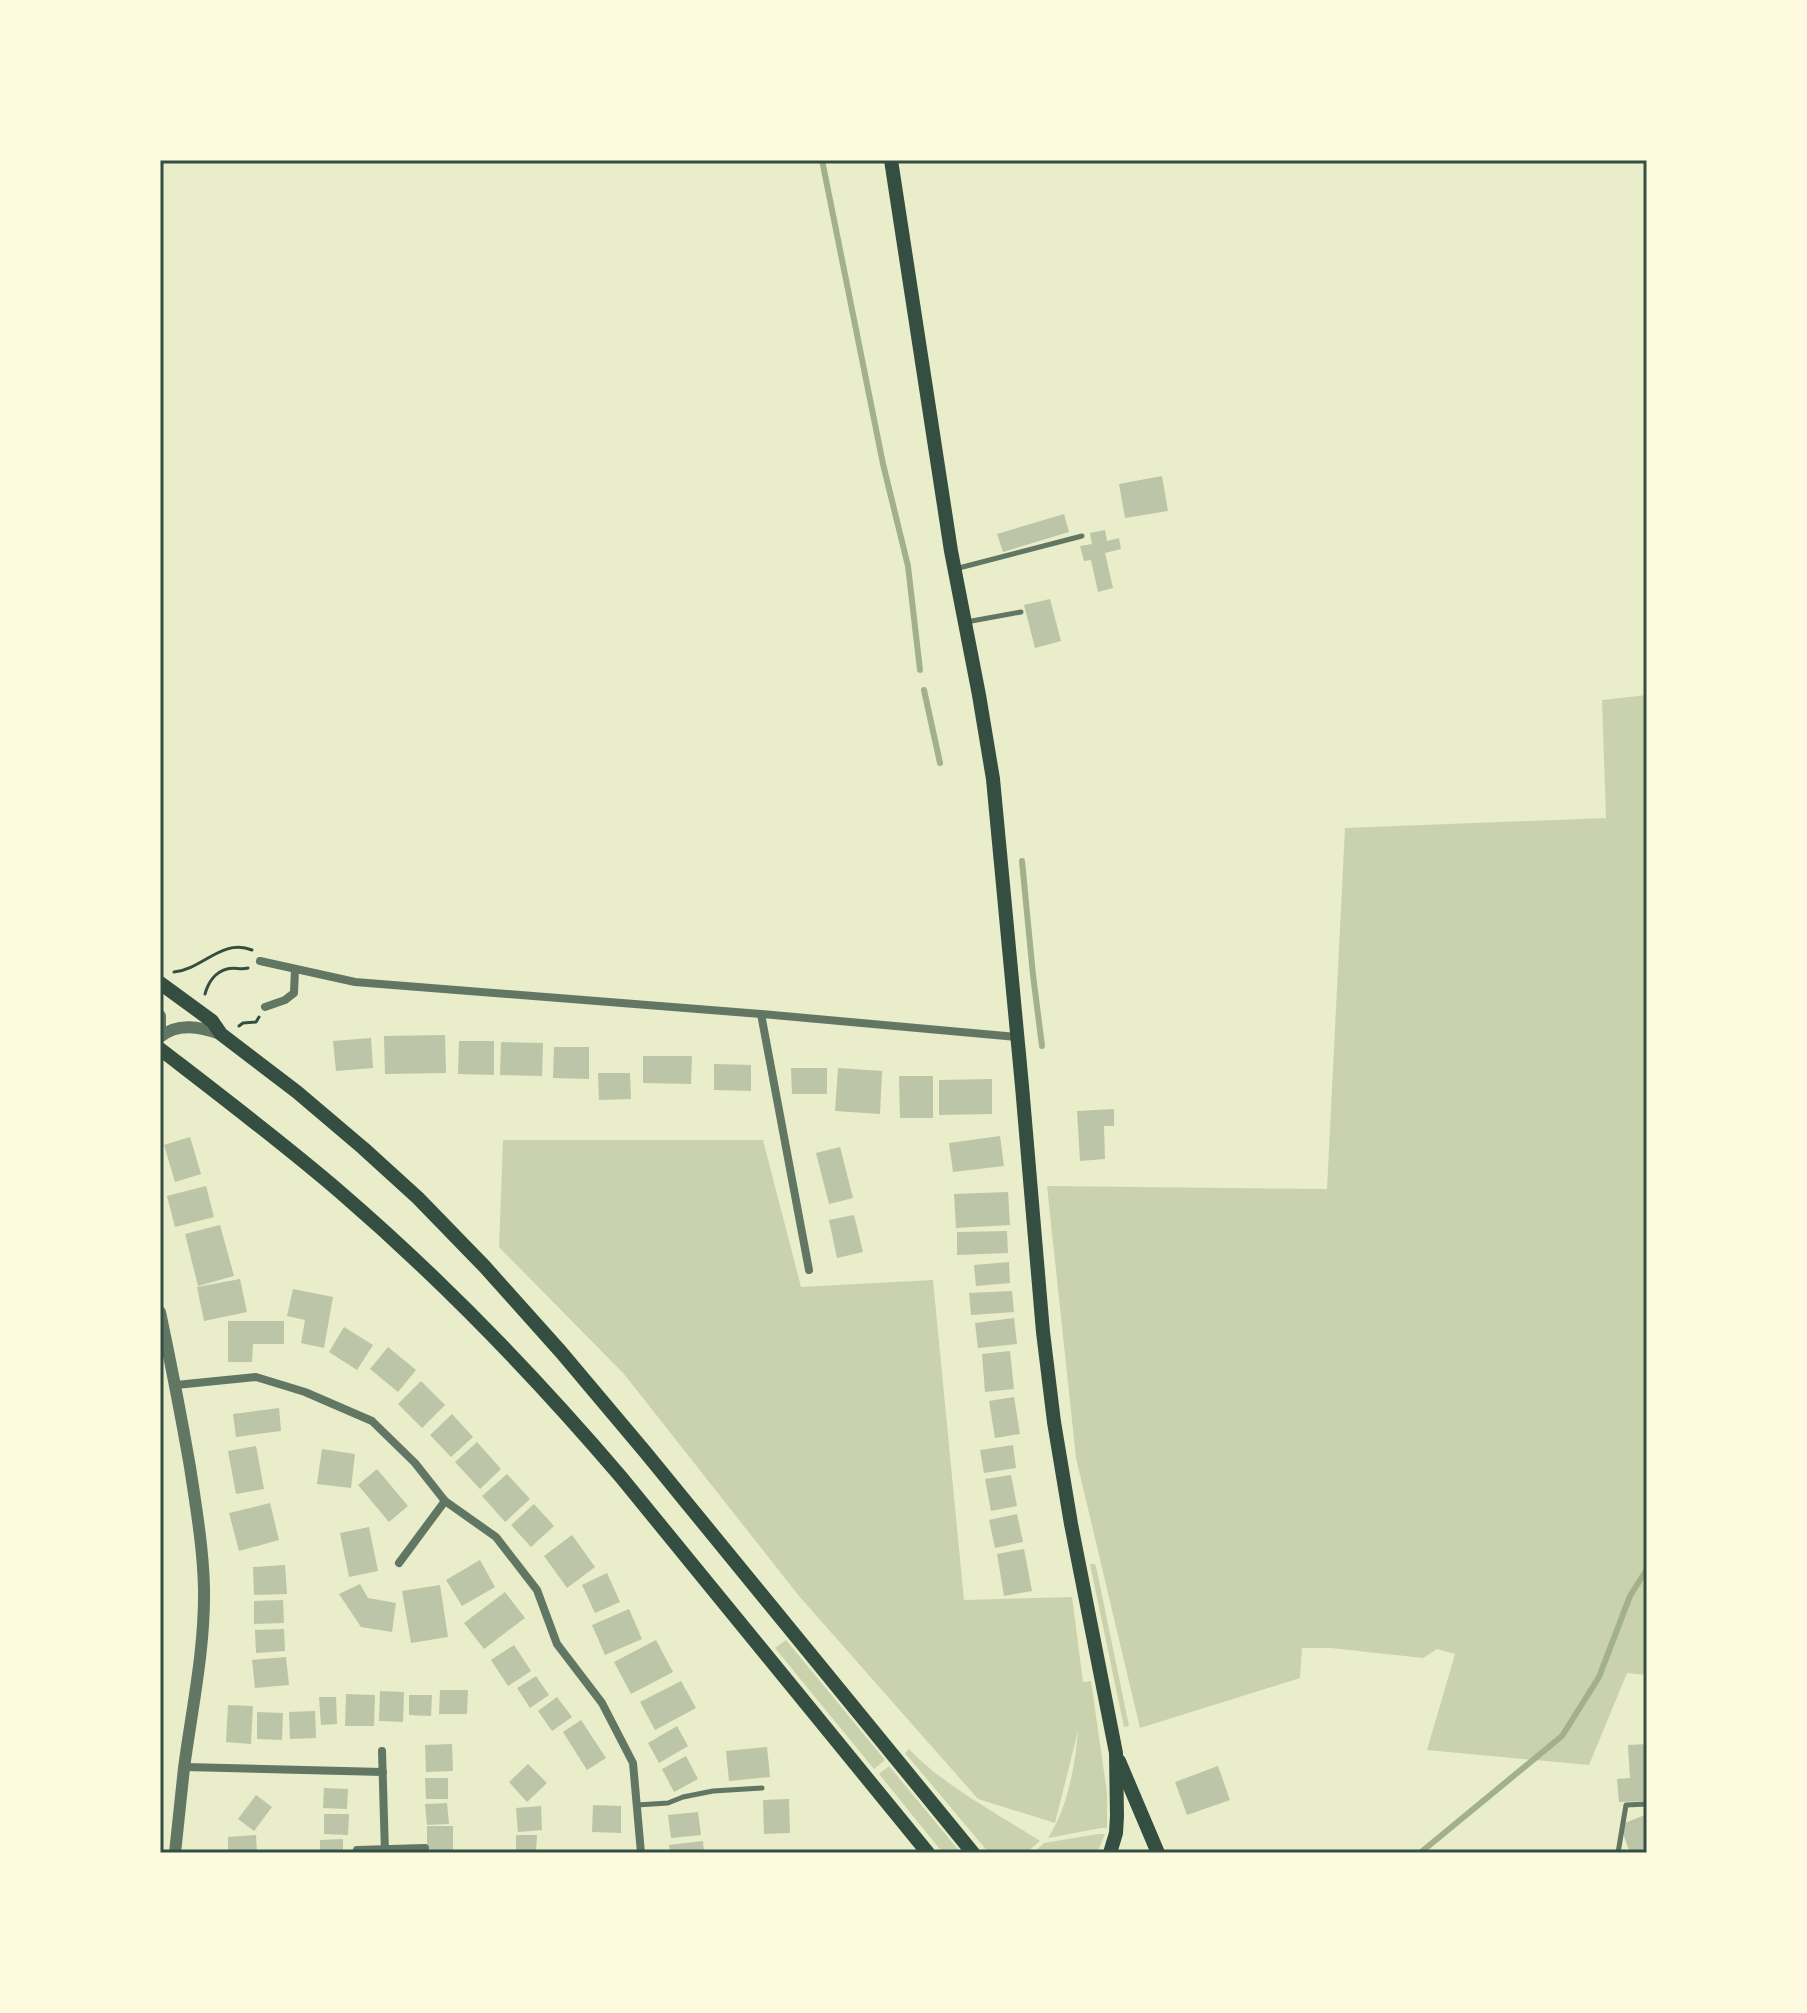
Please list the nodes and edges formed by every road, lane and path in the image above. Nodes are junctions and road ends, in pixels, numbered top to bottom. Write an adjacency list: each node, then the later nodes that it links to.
1 (891, 160): 3 (main road)
2 (1082, 536): 3 (lane)
3 (954, 570): 5 (main road)
4 (1021, 612): 5 (lane)
5 (965, 623): 17 (main road)
6 (260, 961): 7 (street); 8 (path); 12 (path)
7 (295, 969): 9 (street); 10 (street)
8 (164, 978): 12 (main road)
9 (265, 1007): 13 (path)
10 (761, 1014): 17 (street); 19 (street)
11 (160, 1016): 14 (street)
12 (212, 1021): 15 (main road)
13 (237, 1028)
14 (160, 1031)
15 (221, 1034): 16 (street); 37 (main road)
16 (160, 1037)
17 (1017, 1037): 25 (main road)
18 (160, 1049): 36 (main road)
19 (809, 1270)
20 (160, 1312): 21 (street)
21 (176, 1385): 22 (street); 26 (street)
22 (445, 1501): 23 (street); 30 (street)
23 (399, 1563)
24 (382, 1751): 27 (street)
25 (1116, 1753): 38 (main road); 39 (main road)
26 (185, 1767): 27 (street); 34 (street)
27 (383, 1772): 33 (street)
28 (762, 1788): 30 (lane)
29 (1647, 1804): 40 (lane)
30 (637, 1805): 35 (street)
31 (425, 1848): 33 (street)
32 (357, 1850): 33 (street)
33 (385, 1851)
34 (175, 1853)
35 (641, 1853)
36 (928, 1853)
37 (973, 1853)
38 (1110, 1853)
39 (1158, 1853)
40 (1618, 1853)

